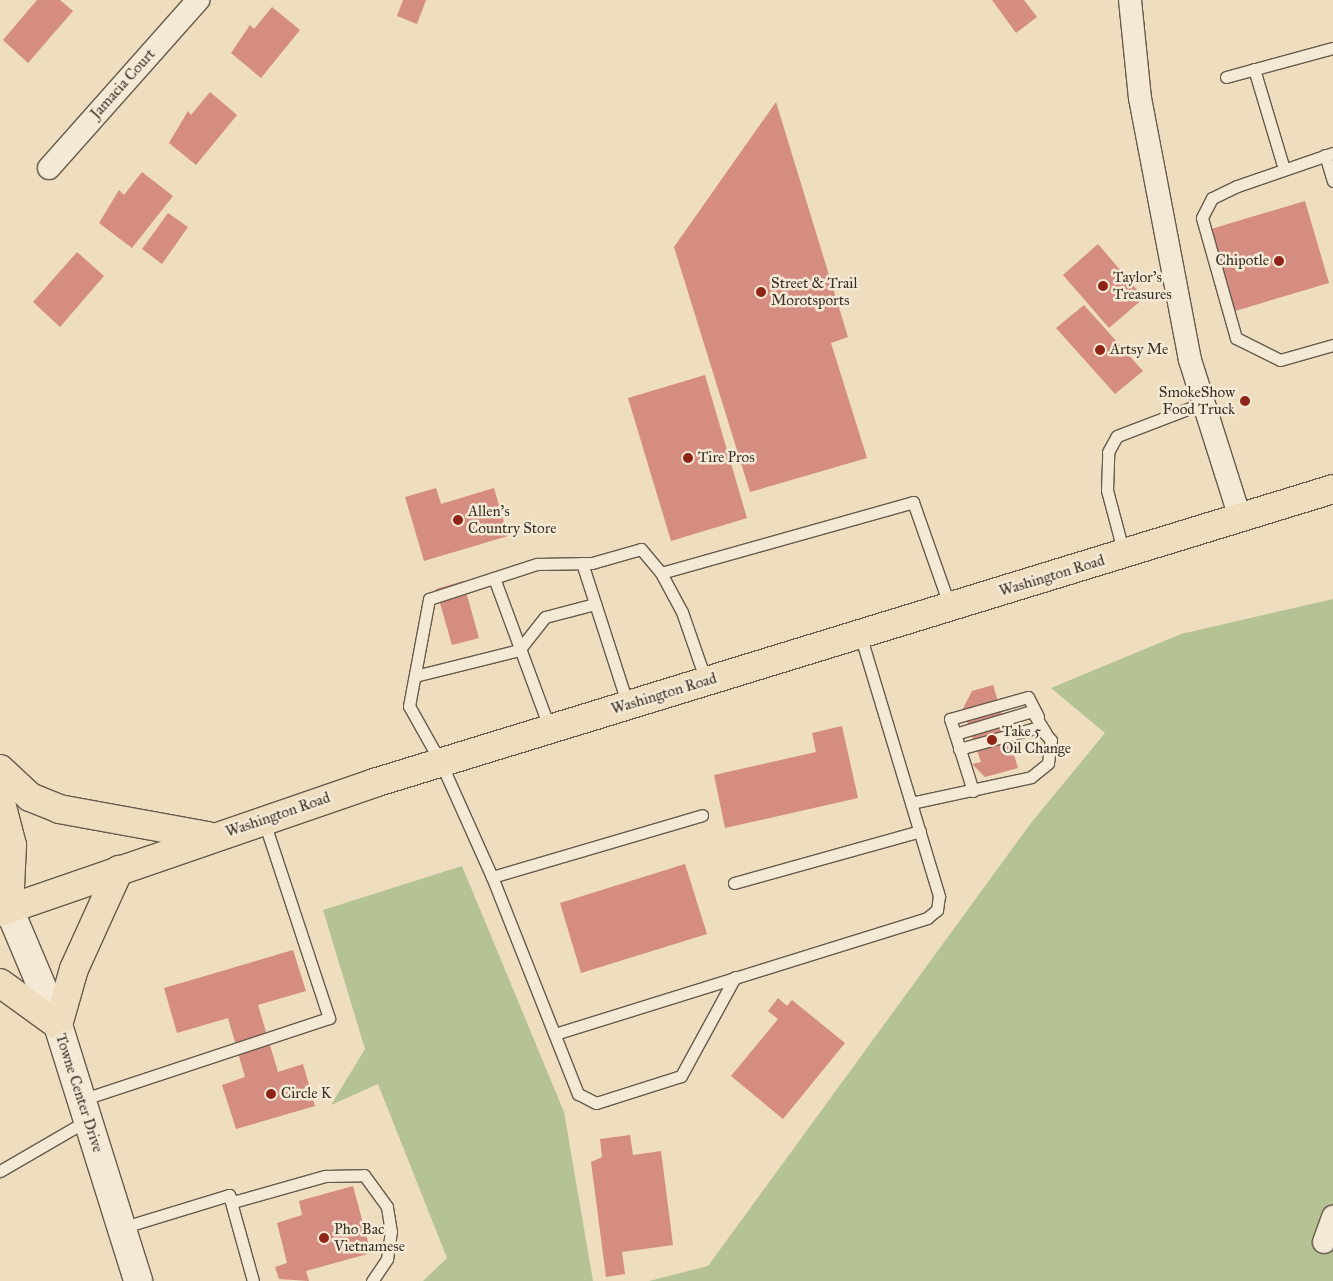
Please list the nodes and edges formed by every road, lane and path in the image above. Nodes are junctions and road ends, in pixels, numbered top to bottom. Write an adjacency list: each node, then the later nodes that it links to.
1 (198, 0): 7 (street, Jamacia Court)
2 (1130, 0): 11 (street)
3 (1333, 48): 4 (lane)
4 (1254, 69): 5 (lane); 8 (lane)
5 (1226, 77)
6 (1329, 154): 8 (lane); 9 (lane)
7 (48, 168)
8 (1284, 169): 10 (lane)
9 (1333, 181)
10 (1333, 345)
11 (1204, 403): 13 (street); 14 (lane)
12 (1333, 490): 13 (main road, Washington Road)
13 (1240, 518): 14 (main road, Washington Road)
14 (1124, 554): 19 (main road, Washington Road)
15 (582, 563): 16 (lane); 17 (lane); 18 (lane)
16 (661, 573): 19 (lane); 23 (lane)
17 (494, 578): 21 (lane); 22 (lane)
18 (595, 604): 21 (lane); 24 (lane)
19 (950, 607): 20 (main road, Washington Road)
20 (860, 634): 23 (main road, Washington Road); 32 (lane)
21 (519, 650): 22 (lane); 25 (lane)
22 (414, 676): 28 (lane)
23 (706, 681): 24 (main road, Washington Road)
24 (628, 705): 25 (main road, Washington Road)
25 (550, 729): 28 (main road, Washington Road)
26 (1051, 740): 27 (lane); 27 (lane); 30 (lane)
27 (959, 749): 30 (lane)
28 (441, 762): 34 (main road, Washington Road); 38 (lane)
29 (0, 768): 36 (main road)
30 (973, 791): 32 (lane)
31 (0, 800): 40 (main road)
32 (911, 803): 35 (lane)
33 (702, 815): 38 (lane)
34 (264, 820): 36 (main road, Washington Road); 45 (lane)
35 (920, 831): 39 (lane); 41 (lane)
36 (214, 837): 37 (main road, Washington Road)
37 (119, 870): 40 (main road, Washington Road); 43 (main road)
38 (492, 877): 44 (lane)
39 (734, 882)
40 (3, 904): 43 (main road, Towne Center Drive)
41 (735, 977): 44 (lane); 44 (lane)
42 (0, 983): 43 (main road)
43 (58, 1025): 45 (main road, Towne Center Drive)
44 (558, 1033)
45 (84, 1110): 46 (lane); 49 (main road, Towne Center Drive)
46 (0, 1171)
47 (228, 1195): 49 (lane); 52 (lane); 53 (lane)
48 (1333, 1217): 50 (street)
49 (121, 1228): 51 (main road, Towne Center Drive)
50 (1324, 1242)
51 (138, 1281)
52 (254, 1281)
53 (372, 1281)

